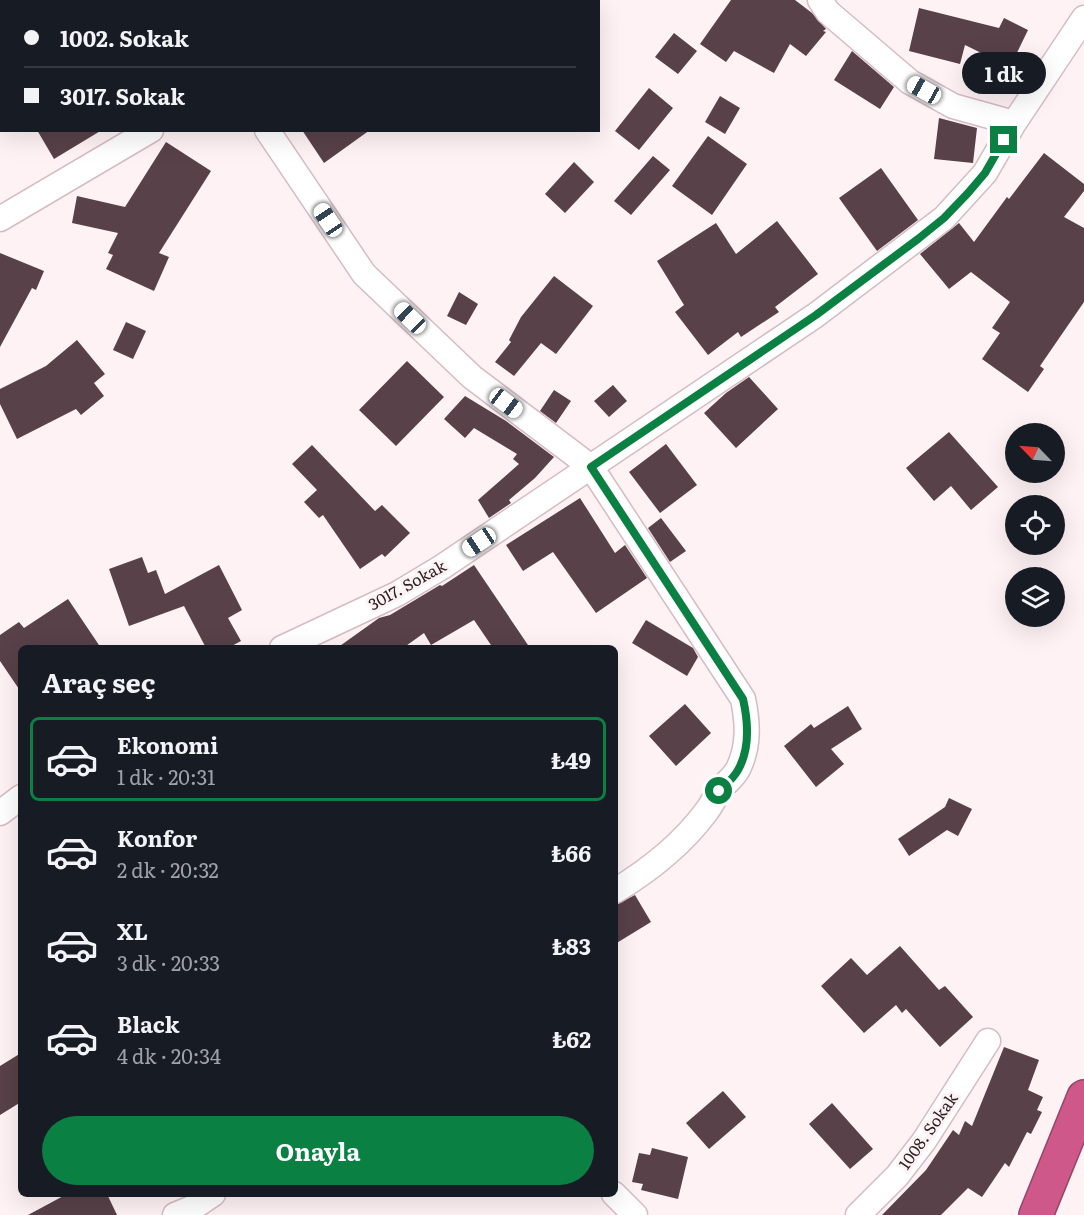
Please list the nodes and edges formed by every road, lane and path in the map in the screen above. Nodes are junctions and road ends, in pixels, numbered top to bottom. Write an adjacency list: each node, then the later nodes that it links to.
1 (820, 0): 3 (street)
2 (1084, 18): 3 (street, 3017. Sokak)
3 (1014, 123): 7 (street, 3017. Sokak)
4 (148, 132): 6 (street)
5 (268, 132): 7 (street)
6 (0, 219)
7 (591, 467): 8 (street, 3017. Sokak); 11 (street)
8 (288, 645)
9 (18, 799): 10 (street)
10 (0, 813)
11 (618, 889)
12 (988, 1041): 18 (street, 1008. Sokak)
13 (1084, 1097): 19 (highway)
14 (209, 1197): 16 (street)
15 (617, 1197): 17 (street)
16 (175, 1215)
17 (635, 1215)
18 (858, 1215)
19 (1036, 1215)

